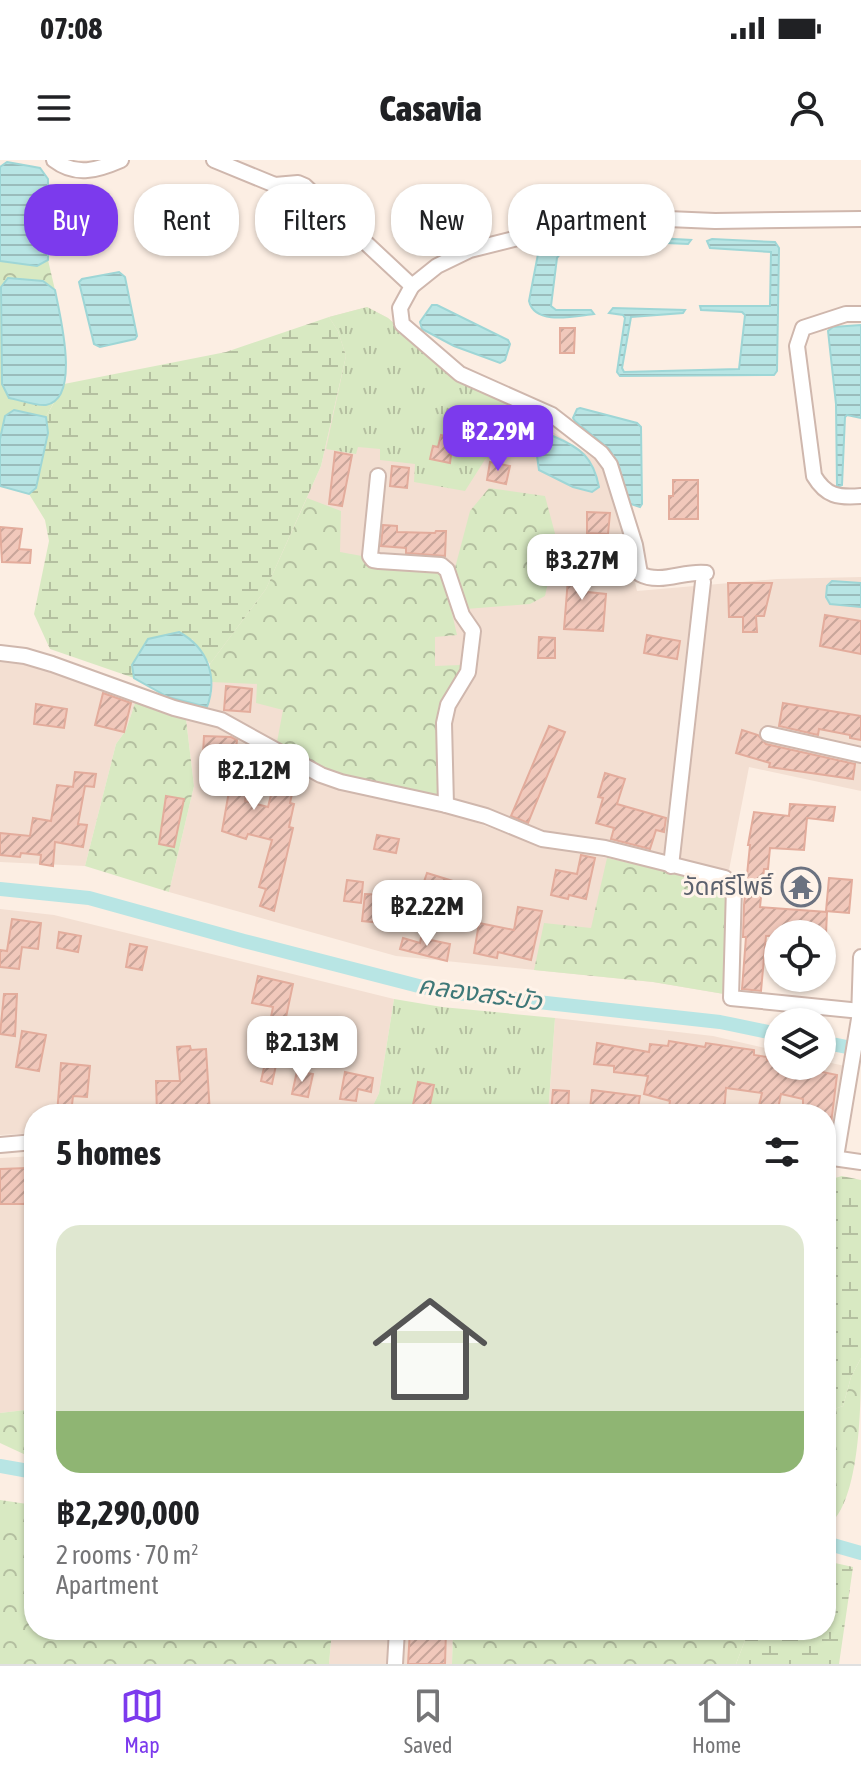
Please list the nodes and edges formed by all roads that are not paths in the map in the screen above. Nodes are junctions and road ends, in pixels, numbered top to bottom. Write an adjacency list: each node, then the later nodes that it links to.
1 (54, 160): 2 (street)
2 (121, 160)
3 (214, 160): 5 (street)
4 (861, 219): 5 (street)
5 (412, 286): 13 (street)
6 (861, 314): 8 (street)
7 (378, 476): 12 (street)
8 (861, 496)
9 (0, 653): 12 (street)
10 (768, 734): 11 (street)
11 (861, 755)
12 (446, 805): 13 (street)
13 (671, 866): 15 (street)
14 (861, 957): 15 (street)
15 (860, 1014): 16 (street)
16 (836, 1135)
17 (24, 1143): 18 (street)
18 (0, 1145)
19 (836, 1158): 20 (street)
20 (861, 1162)
21 (396, 1640): 22 (street)
22 (395, 1664)

